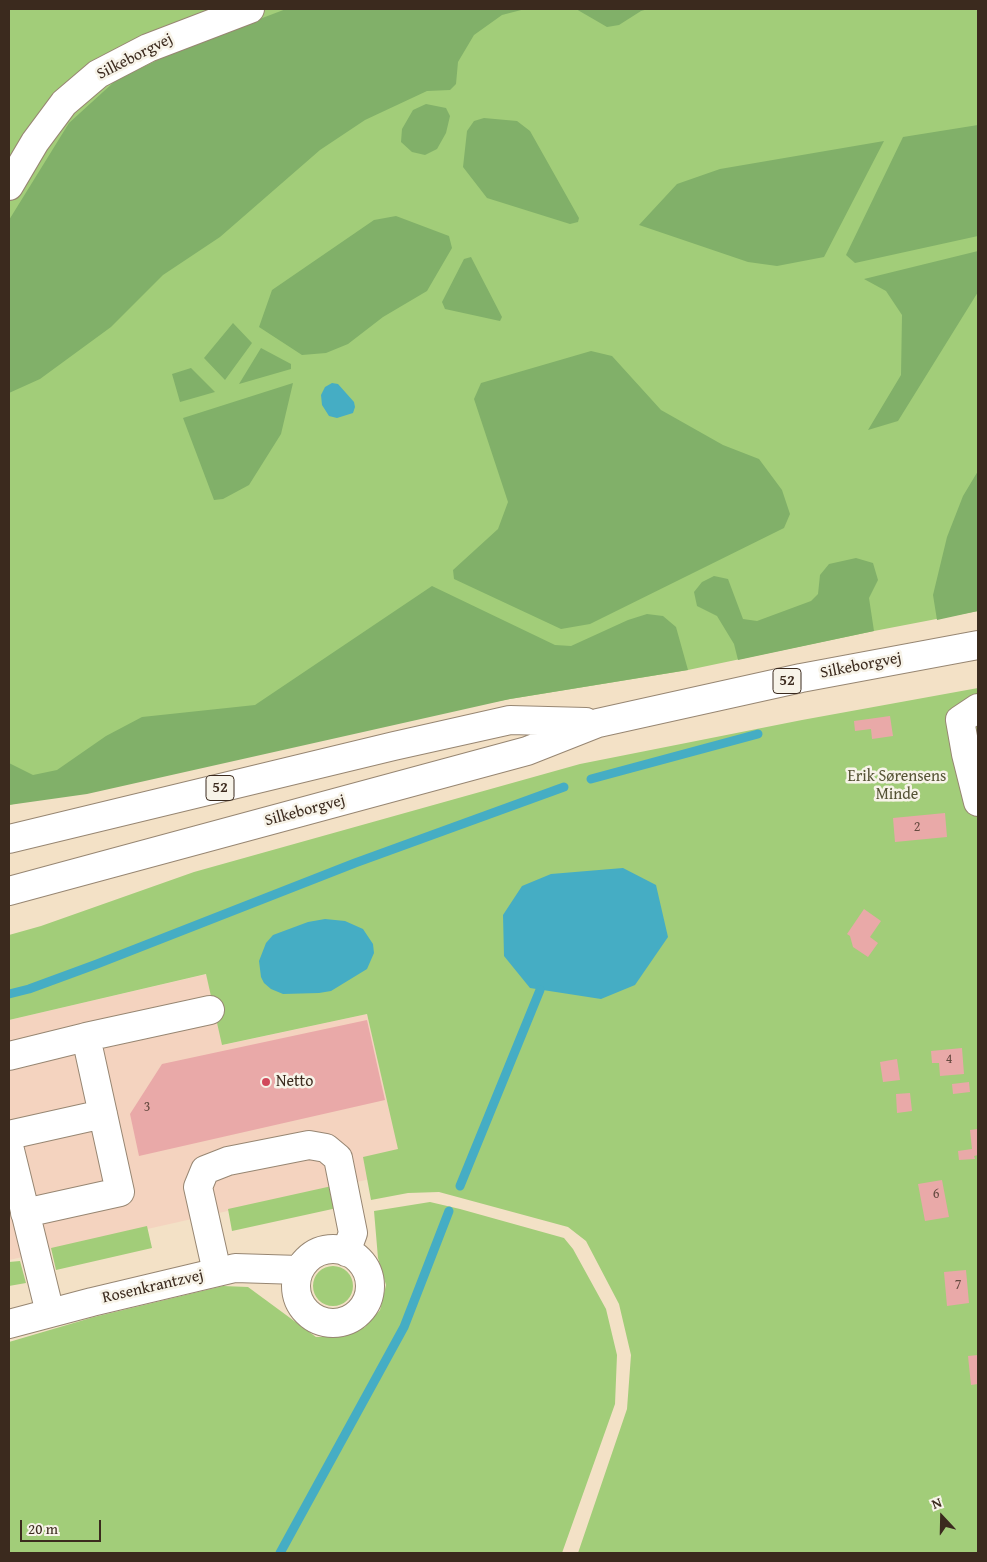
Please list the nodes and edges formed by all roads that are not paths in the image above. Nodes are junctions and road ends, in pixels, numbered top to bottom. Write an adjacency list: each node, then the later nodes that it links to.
1 (250, 9): 2 (main road, Silkeborgvej)
2 (9, 186)
3 (978, 645): 5 (main road, Silkeborgvej / 52)
4 (978, 708): 6 (main road)
5 (598, 723): 7 (main road, Silkeborgvej / 52); 8 (main road, Silkeborgvej / 52)
6 (978, 802)
7 (9, 840)
8 (9, 891)
9 (210, 1010): 10 (main road)
10 (86, 1037): 11 (main road); 12 (main road)
11 (9, 1056)
12 (103, 1114): 13 (main road); 14 (main road)
13 (9, 1150): 14 (main road)
14 (25, 1213): 18 (main road)
15 (346, 1252): 16 (main road); 16 (main road); 17 (main road)
16 (299, 1270): 17 (main road, Rosenkrantzvej)
17 (217, 1272): 18 (main road, Rosenkrantzvej)
18 (50, 1313): 19 (main road, Rosenkrantzvej)
19 (9, 1324)

